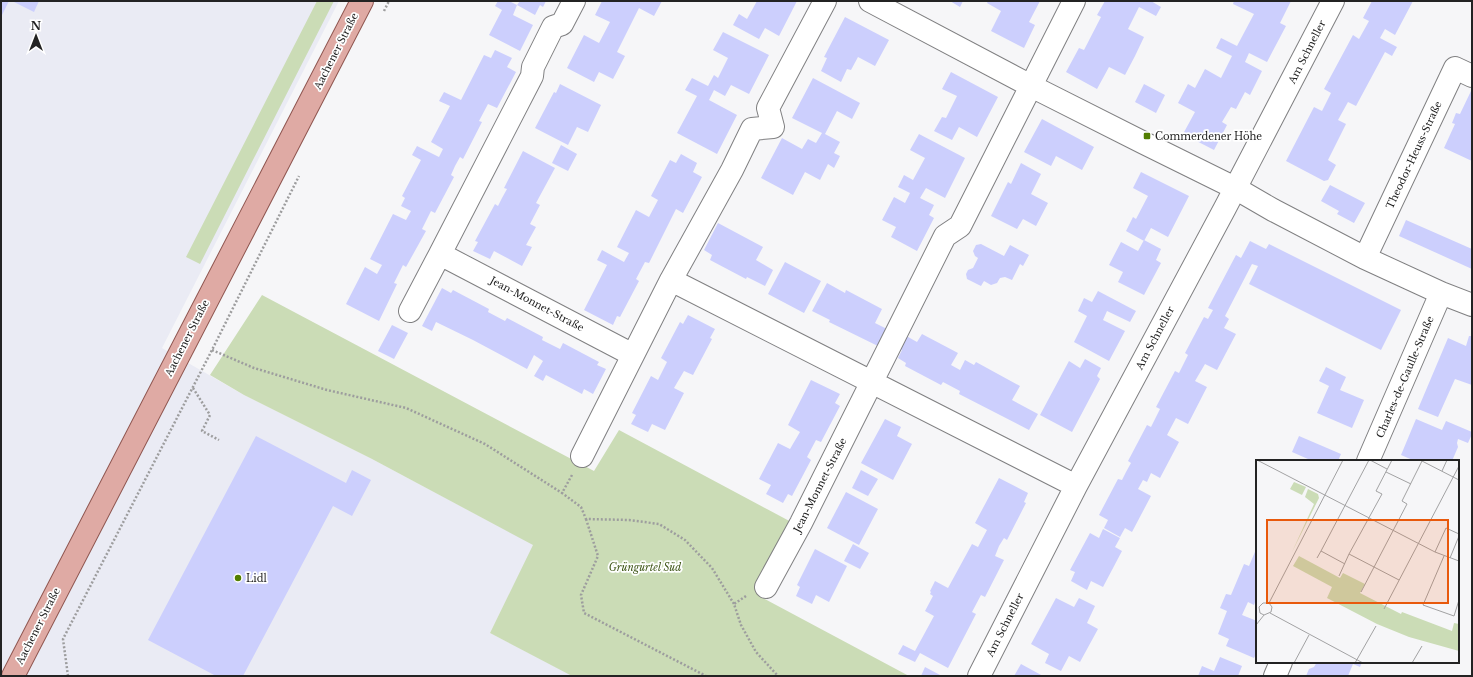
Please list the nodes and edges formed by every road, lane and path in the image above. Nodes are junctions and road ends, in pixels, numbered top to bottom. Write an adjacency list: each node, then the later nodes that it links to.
1 (362, 1): 33 (main road, Aachener Straße)
2 (389, 1): 8 (path)
3 (574, 1): 13 (street)
4 (825, 1): 15 (street)
5 (870, 1): 10 (street)
6 (1074, 1): 10 (street)
7 (1333, 1): 12 (street, Am Schneller)
8 (382, 15)
9 (1472, 76): 14 (street, Theodor-Heuss-Straße)
10 (1031, 86): 12 (street); 21 (street)
11 (300, 174): 19 (path)
12 (1235, 188): 14 (street); 26 (street, Am Schneller)
13 (440, 254): 18 (street); 20 (street, Jean-Monnet-Straße)
14 (1364, 258): 16 (street)
15 (671, 280): 20 (street); 21 (street)
16 (1441, 293): 17 (street); 25 (street, Charles-de-Gaulle-Straße)
17 (1472, 305)
18 (410, 311)
19 (212, 350): 22 (path); 27 (path)
20 (633, 356): 24 (street)
21 (871, 381): 26 (street); 29 (street, Jean-Monnet-Straße)
22 (193, 387): 23 (path); 34 (path)
23 (219, 440)
24 (582, 456): 27 (path)
25 (1368, 460)
26 (1076, 486): 37 (street, Am Schneller)
27 (562, 493): 28 (path)
28 (586, 519): 30 (path); 35 (path)
29 (766, 587): 30 (path)
30 (734, 604): 36 (path)
31 (1281, 663): 38 (street)
32 (1, 671): 33 (main road, Aachener Straße)
33 (13, 676)
34 (68, 676)
35 (706, 676)
36 (778, 676)
37 (979, 676)
38 (1275, 676)

